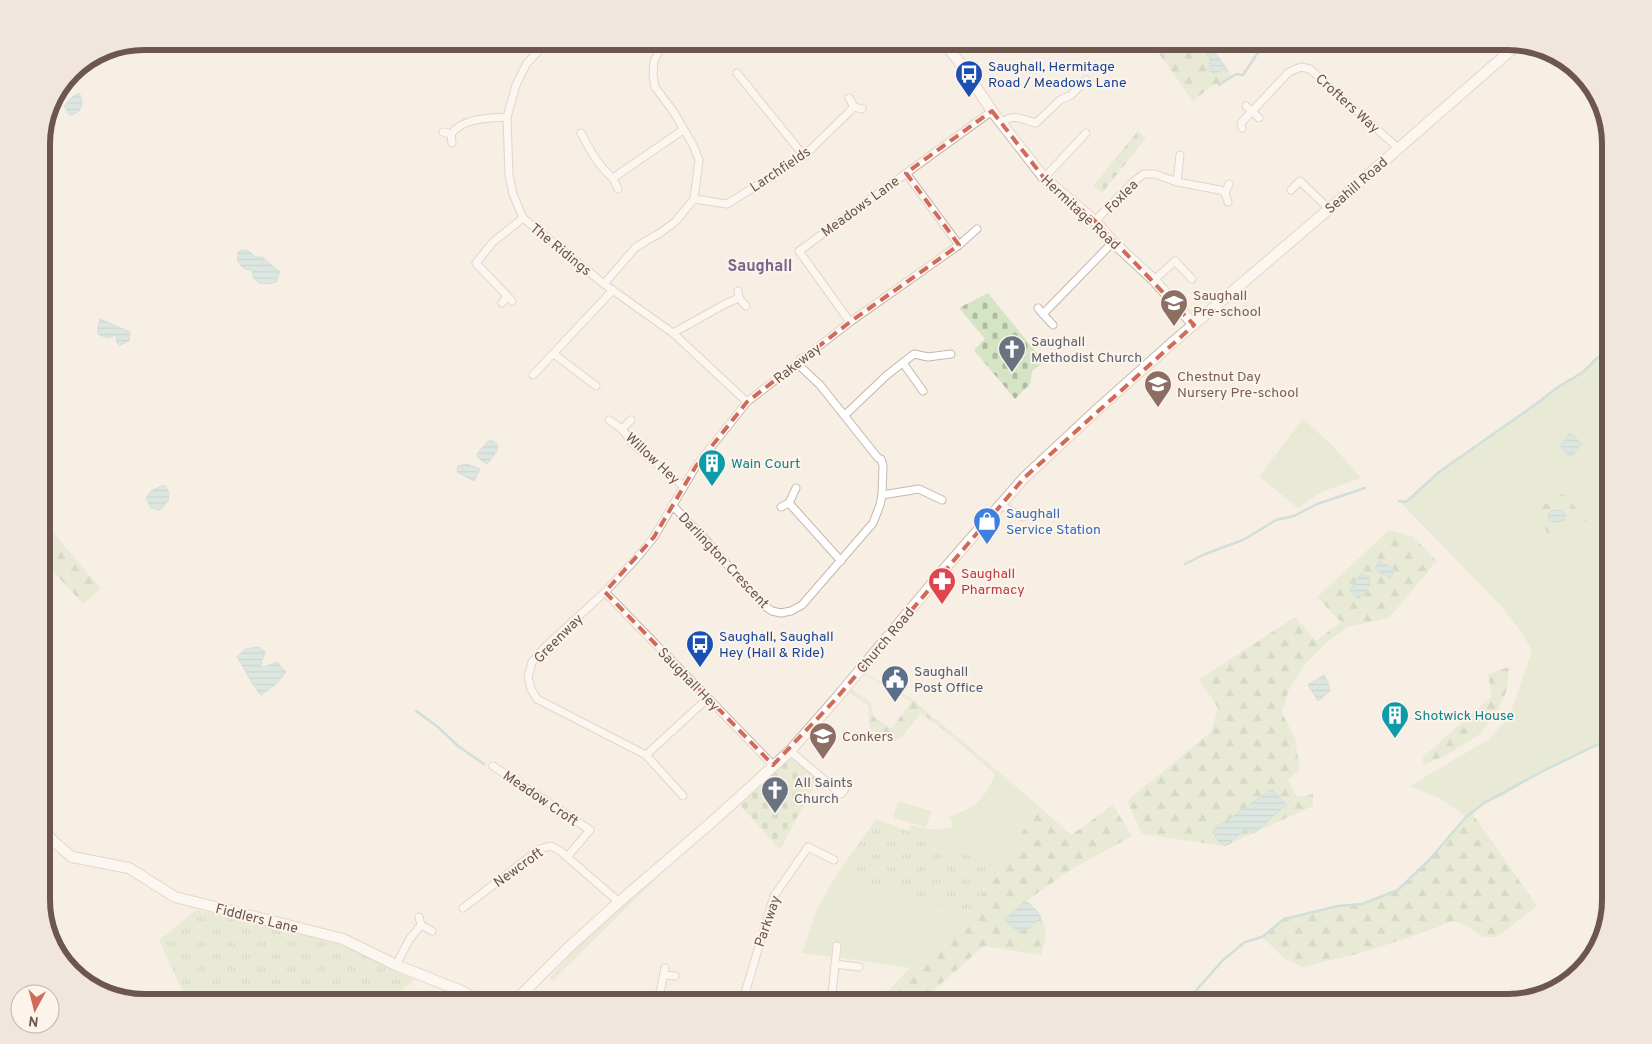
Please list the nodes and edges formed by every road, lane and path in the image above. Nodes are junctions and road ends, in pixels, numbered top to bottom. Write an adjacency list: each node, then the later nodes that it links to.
1 (539, 50): 12 (street, The Ridings)
2 (660, 50): 16 (street)
3 (950, 50): 11 (street, Hermitage Road)
4 (1511, 50): 22 (street, Seahill Road)
5 (737, 73): 24 (street)
6 (1086, 80): 15 (street)
7 (849, 98): 8 (street)
8 (854, 107): 9 (street); 24 (street, Larchfields)
9 (862, 109)
10 (1249, 109): 13 (street); 14 (street, Crofters Way); 22 (street, Crofters Way)
11 (992, 111): 15 (street, Hermitage Road); 25 (street, Meadows Lane)
12 (506, 117): 19 (street); 36 (street, The Ridings)
13 (1259, 118)
14 (1240, 123)
15 (1002, 124): 27 (street, Hermitage Road)
16 (683, 130): 26 (street); 33 (street)
17 (443, 132): 19 (street)
18 (581, 133): 26 (street)
19 (451, 134): 21 (street)
20 (1086, 134): 27 (street)
21 (452, 143)
22 (1398, 148): 35 (street, Seahill Road)
23 (1180, 155): 28 (street)
24 (804, 156): 33 (street, Larchfields)
25 (906, 173): 40 (street); 49 (street, Meadows Lane)
26 (613, 178): 30 (street)
27 (1044, 178): 37 (street, Hermitage Road)
28 (1177, 182): 32 (street, Foxlea); 37 (street, Foxlea)
29 (1229, 184): 32 (street)
30 (618, 189)
31 (1291, 190): 35 (street)
32 (1225, 193): 34 (street)
33 (694, 199): 43 (street)
34 (1228, 202)
35 (1329, 209): 51 (street, Seahill Road)
36 (523, 218): 43 (street, The Ridings); 45 (street)
37 (1095, 221): 39 (street, Hermitage Road)
38 (977, 229): 40 (street, Rakeway)
39 (1114, 242): 42 (street, Hermitage Road); 48 (street)
40 (959, 246): 49 (street, Rakeway)
41 (1192, 279): 42 (street)
42 (1154, 280): 51 (street, Hermitage Road)
43 (604, 284): 44 (street, The Ridings)
44 (613, 290): 52 (street, The Ridings); 53 (street)
45 (502, 303)
46 (746, 306): 52 (street)
47 (1038, 308): 48 (street)
48 (1043, 314): 50 (street)
49 (850, 322): 55 (street, Rakeway)
50 (1052, 325)
51 (1194, 325): 71 (street, Church Road)
52 (673, 333): 60 (street, The Ridings)
53 (554, 354): 57 (street); 58 (street)
54 (951, 354): 56 (street)
55 (800, 359): 60 (street, Rakeway); 61 (street, Darlington Crescent)
56 (905, 361): 59 (street); 61 (street)
57 (533, 376)
58 (596, 386)
59 (922, 391)
60 (747, 402): 65 (street, Rakeway)
61 (845, 415): 67 (street, Darlington Crescent)
62 (609, 420): 64 (street, Willow Hey)
63 (631, 420): 64 (street, Willow Hey)
64 (622, 429): 65 (street, Willow Hey)
65 (683, 486): 70 (street, Rakeway)
66 (796, 488): 69 (street)
67 (882, 495): 68 (street); 75 (street, Darlington Crescent)
68 (942, 500)
69 (789, 503): 72 (street); 75 (street)
70 (672, 505): 73 (street, Rakeway); 75 (street, Darlington Crescent)
71 (1000, 505): 74 (street); 78 (street, Church Road)
72 (781, 507)
73 (668, 513): 76 (street, Greenway)
74 (1023, 517)
75 (841, 560)
76 (605, 592): 77 (street, Saughall Hey); 79 (street, Greenway)
77 (708, 698): 79 (street); 80 (street, Saughall Hey)
78 (790, 751): 80 (street, Church Road); 82 (street)
79 (646, 755): 83 (street, Greenway)
80 (773, 765): 87 (street, Church Road)
81 (493, 766): 85 (street, Meadow Croft)
82 (840, 794)
83 (683, 796)
84 (50, 837): 94 (street, Fiddlers Lane)
85 (567, 857): 87 (street, Newcroft); 88 (street, Newcroft)
86 (834, 860): 100 (street, Parkway)
87 (619, 902): 98 (street, Church Road)
88 (463, 908)
89 (419, 917): 90 (street)
90 (421, 925): 91 (street); 94 (street)
91 (432, 932)
92 (837, 946): 93 (street)
93 (835, 964): 95 (street); 101 (street)
94 (396, 965): 97 (street, Fiddlers Lane)
95 (859, 967)
96 (675, 976): 99 (street)
97 (467, 994)
98 (526, 994)
99 (660, 994)
100 (745, 994)
101 (831, 994)

